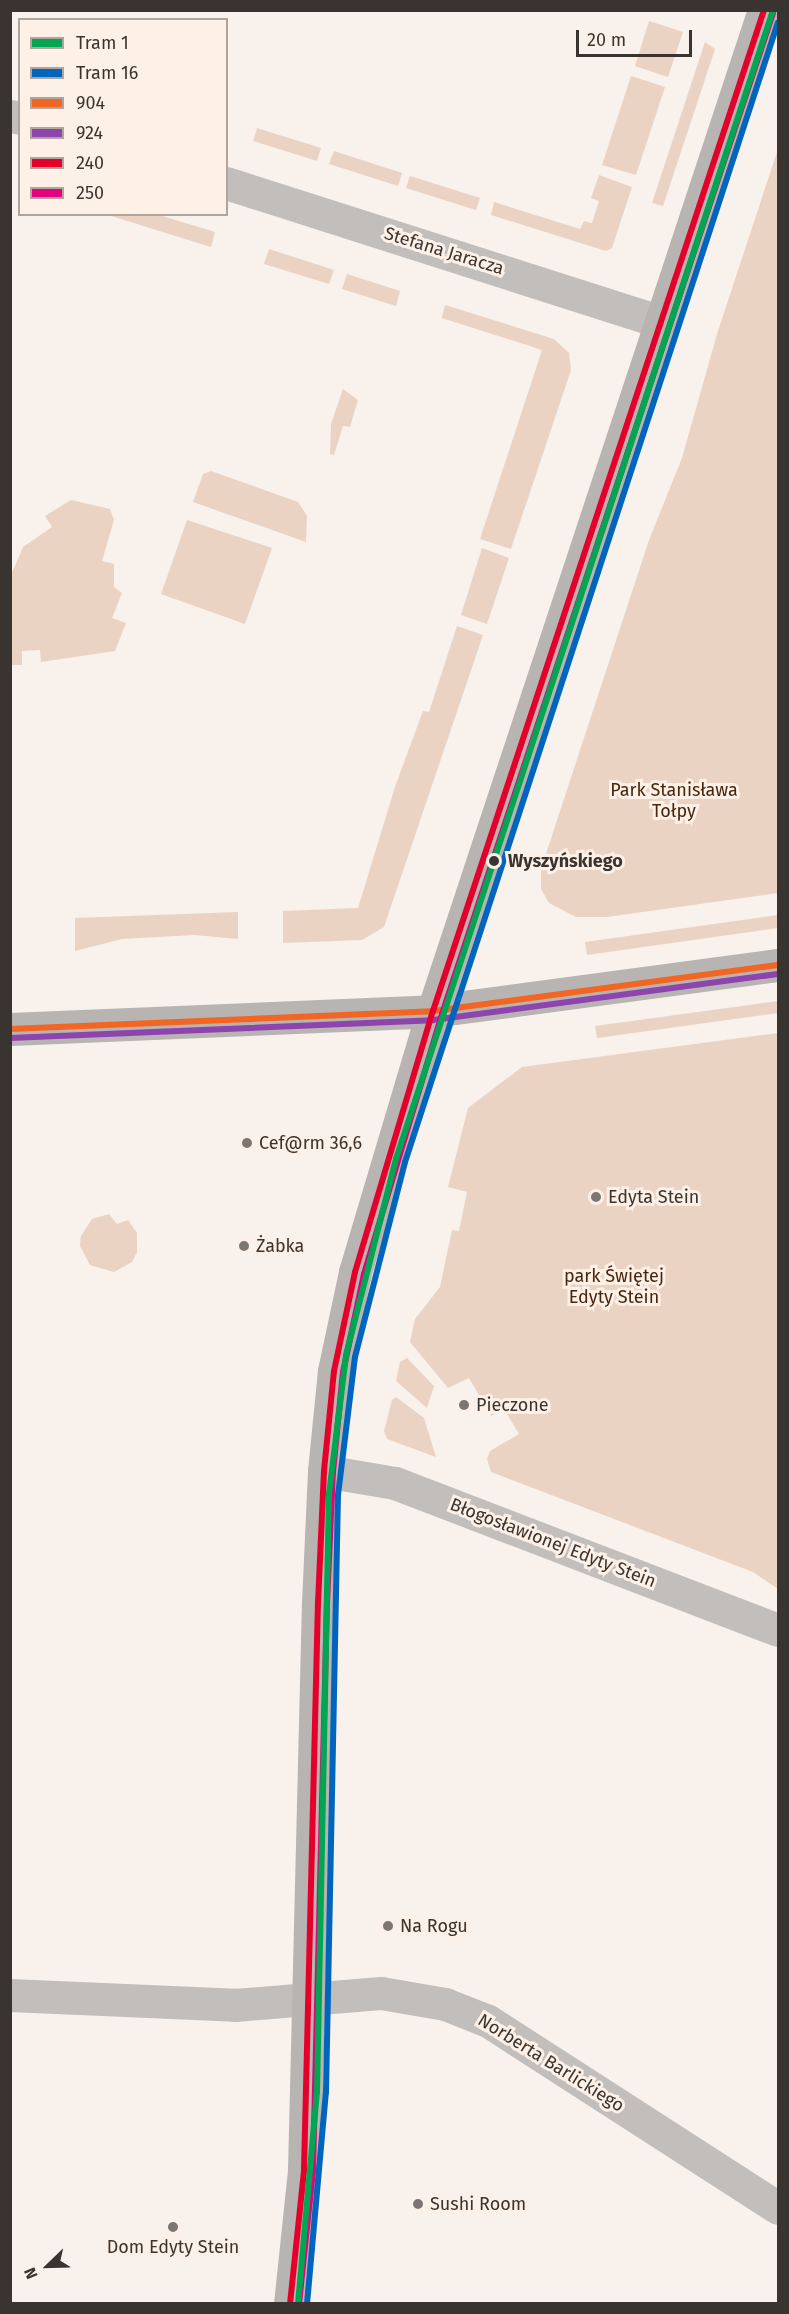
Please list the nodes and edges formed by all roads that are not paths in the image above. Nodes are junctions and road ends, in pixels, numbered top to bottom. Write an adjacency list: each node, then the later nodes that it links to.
1 (764, 10): 3 (street)
2 (228, 184): 3 (street, Stefana Jaracza)
3 (661, 322): 5 (street)
4 (778, 965): 5 (street)
5 (433, 1011): 6 (street); 7 (street)
6 (10, 1029)
7 (324, 1471): 8 (street, Błogosławionej Edyty Stein); 10 (street)
8 (778, 1630)
9 (10, 1995): 10 (street, Norberta Barlickiego)
10 (311, 2000): 11 (street, Norberta Barlickiego); 12 (street)
11 (778, 2208)
12 (290, 2304)

